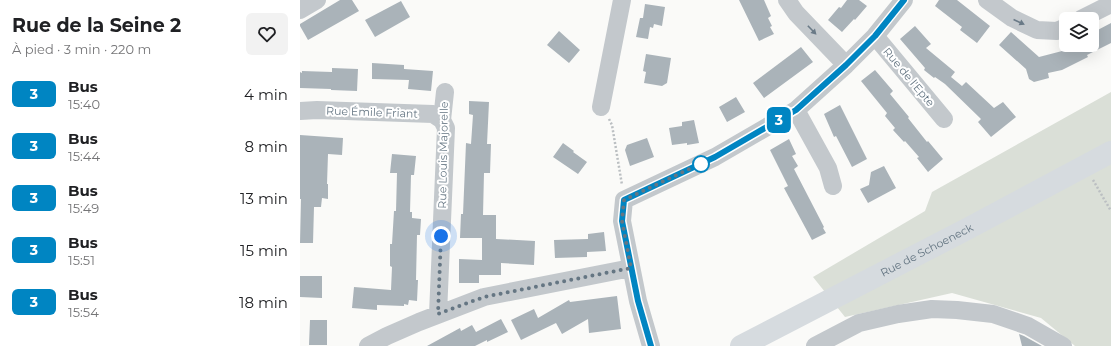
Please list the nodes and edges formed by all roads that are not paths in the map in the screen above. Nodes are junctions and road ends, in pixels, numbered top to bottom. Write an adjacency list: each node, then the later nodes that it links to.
1 (318, 0): 7 (street)
2 (622, 0): 13 (street)
3 (787, 0): 11 (street, one-way to 11)
4 (904, 0): 10 (street)
5 (987, 0): 9 (street, one-way to 9)
6 (1111, 4): 8 (street)
7 (300, 10)
8 (1095, 12)
9 (1059, 30)
10 (875, 36): 11 (street); 16 (street, Rue de l'Epte)
11 (846, 65): 14 (street)
12 (445, 92): 17 (street, Rue Louis Majorelle)
13 (601, 107)
14 (796, 110): 19 (street); 20 (street)
15 (300, 111): 17 (street, Rue Émile Friant)
16 (944, 119)
17 (442, 120): 21 (street, Rue Louis Majorelle)
18 (1111, 152): 24 (main road, Rue de Schoeneck)
19 (833, 186)
20 (631, 268): 21 (street); 23 (street)
21 (438, 314): 22 (street)
22 (368, 346)
23 (651, 346)
24 (741, 346)
25 (815, 346): 26 (street)
26 (1063, 346)

